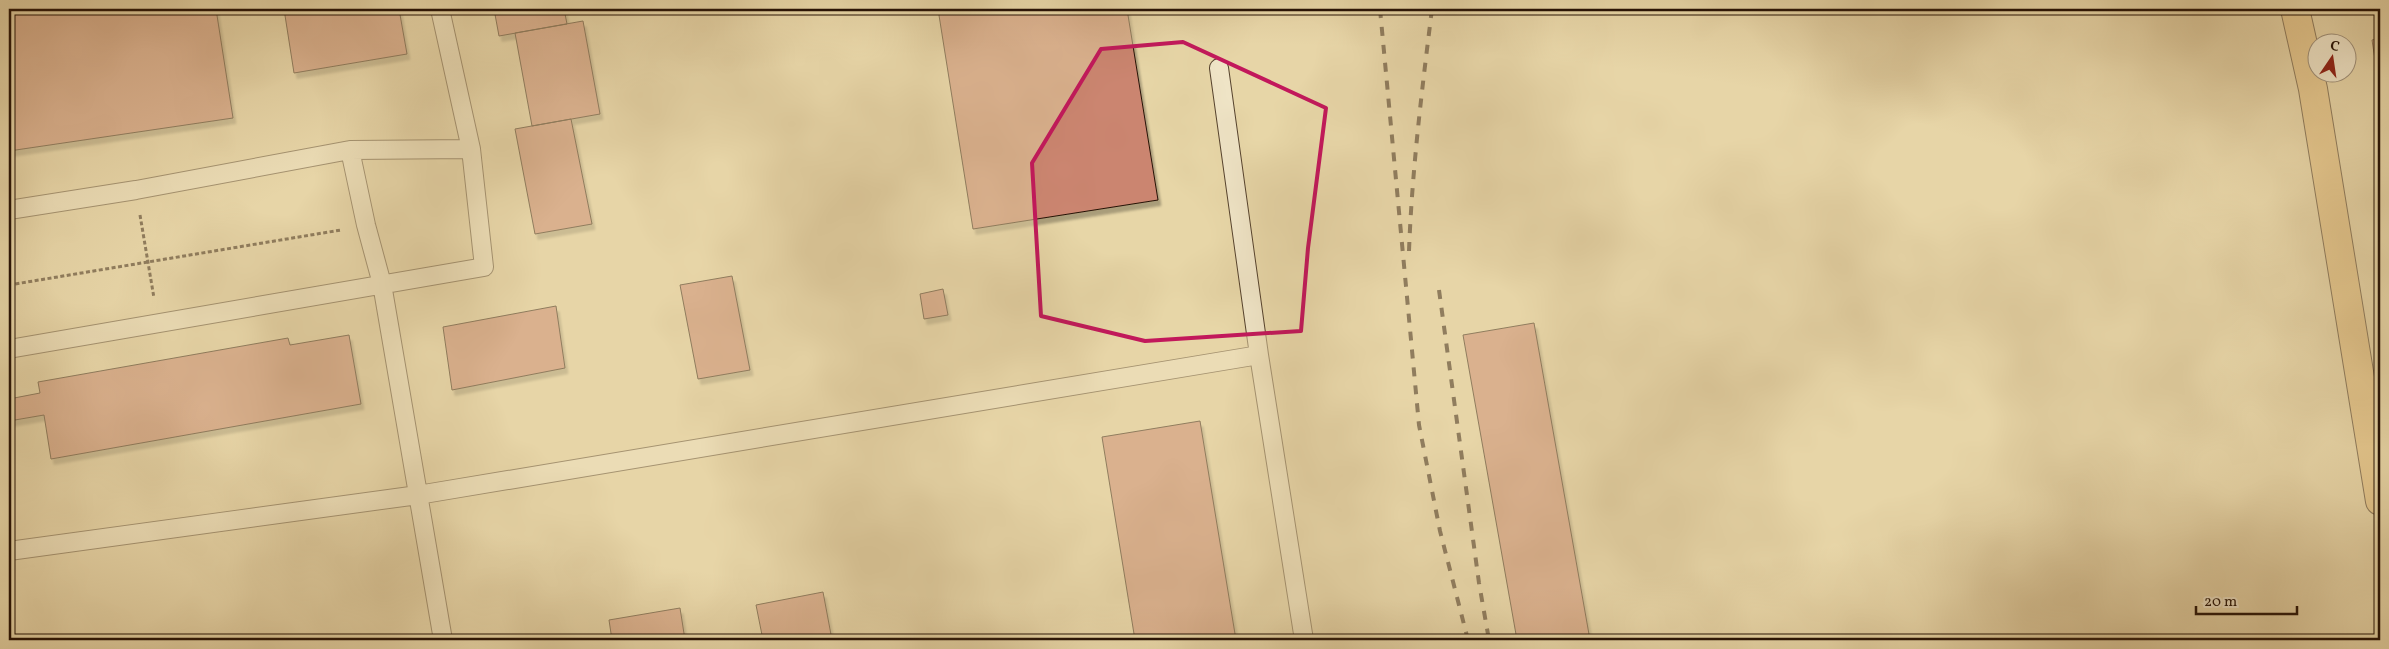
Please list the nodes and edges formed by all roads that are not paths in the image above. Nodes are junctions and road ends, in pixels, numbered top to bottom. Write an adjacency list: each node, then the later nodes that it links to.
1 (440, 9): 4 (lane)
2 (2295, 9): 11 (highway)
3 (1219, 68): 9 (lane)
4 (471, 149): 5 (lane); 7 (lane)
5 (350, 150): 6 (lane); 7 (lane)
6 (9, 210)
7 (382, 284): 8 (lane); 10 (lane)
8 (9, 349)
9 (1259, 355): 10 (lane); 14 (lane)
10 (418, 495): 12 (lane); 13 (lane)
11 (2380, 501)
12 (9, 551)
13 (442, 640)
14 (1304, 640)

